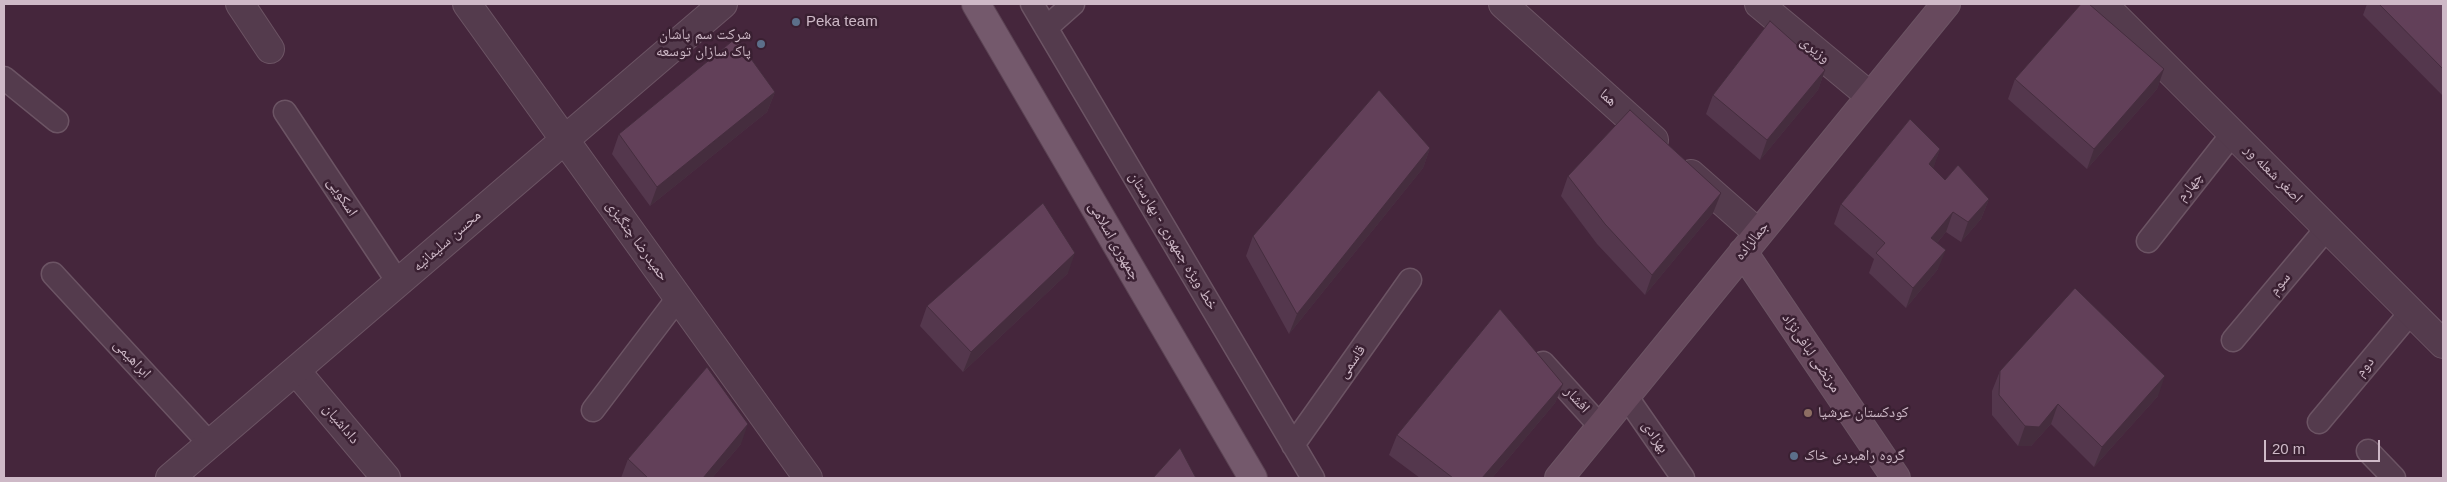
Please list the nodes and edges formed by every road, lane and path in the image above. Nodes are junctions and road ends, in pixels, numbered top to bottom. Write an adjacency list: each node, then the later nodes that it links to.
1 (240, 4): 12 (street)
2 (467, 4): 18 (street, حمیدرضا چنگیزی)
3 (723, 4): 18 (street, محسن سلیمانیه)
4 (976, 4): 41 (main road, جمهوری اسلامی)
5 (1032, 4): 11 (lane, خط ویژه جمهوری - بهارستان)
6 (1073, 4): 11 (lane)
7 (1503, 4): 21 (street, هما)
8 (1759, 4): 14 (street, وزیری)
9 (1946, 4): 14 (main road, جمالزاده)
10 (2103, 4): 17 (street, اصغر شعله ور)
11 (1046, 28): 36 (lane, خط ویژه جمهوری - بهارستان)
12 (270, 49)
13 (4, 78): 16 (lane)
14 (1870, 96): 21 (main road, جمالزاده)
15 (285, 112): 24 (lane, اسکویی)
16 (57, 120)
17 (2233, 134): 19 (street, اصغر شعله ور); 20 (lane, چهارم)
18 (564, 140): 24 (street, محسن سلیمانیه); 25 (street, حمیدرضا چنگیزی)
19 (2327, 228): 26 (street, اصغر شعله ور); 27 (lane, سوم)
20 (2148, 241)
21 (1750, 243): 31 (main road, جمالزاده); 45 (main road, مرتضی لبافی‌نژاد)
22 (53, 274): 35 (lane, ابراهیمی)
23 (1410, 280): 36 (lane, قاسمی)
24 (398, 282): 30 (street, محسن سلیمانیه)
25 (678, 298): 32 (lane); 40 (street, حمیدرضا چنگیزی)
26 (2411, 312): 28 (street, اصغر شعله ور); 33 (lane, دوم)
27 (2233, 340)
28 (2443, 344)
29 (1532, 350): 34 (lane, افشار)
30 (296, 370): 35 (street, محسن سلیمانیه); 39 (street, داداشیان)
31 (1626, 396): 34 (main road, جمالزاده); 44 (lane, بهزادی)
32 (593, 410)
33 (2319, 422)
34 (1601, 427): 43 (main road, جمالزاده)
35 (210, 444): 38 (street, محسن سلیمانیه)
36 (1293, 445): 42 (lane, خط ویژه جمهوری - بهارستان)
37 (2368, 451): 46 (lane)
38 (170, 478)
39 (386, 478)
40 (808, 478)
41 (1253, 478)
42 (1313, 478)
43 (1559, 478)
44 (1683, 478)
45 (1896, 478)
46 (2394, 478)

